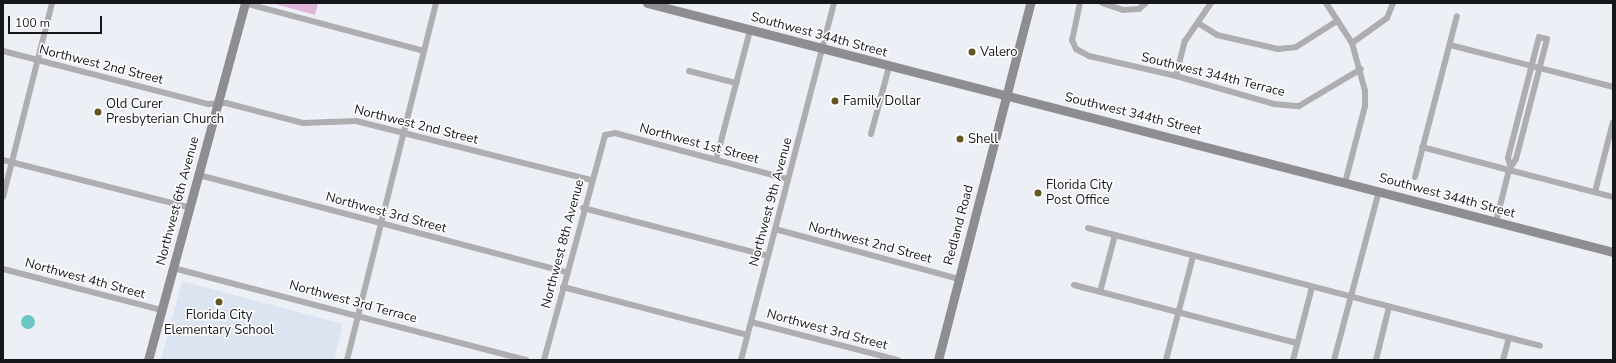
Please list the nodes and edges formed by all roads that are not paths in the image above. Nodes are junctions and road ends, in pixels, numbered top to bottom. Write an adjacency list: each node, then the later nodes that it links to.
1 (52, 3): 22 (street)
2 (245, 3): 21 (street); 32 (main road, Northwest 6th Avenue)
3 (436, 3): 21 (street)
4 (647, 3): 16 (main road, Southwest 344th Street)
5 (834, 3): 19 (street, Northwest 9th Avenue)
6 (1030, 3): 31 (main road, Redland Road)
7 (1080, 3): 28 (street, Southwest 344th Terrace)
8 (1102, 3): 9 (street)
9 (1146, 3)
10 (1211, 3): 15 (street)
11 (1326, 3): 14 (street)
12 (1393, 3): 17 (street)
13 (1457, 16): 18 (street)
14 (1337, 20): 15 (street); 17 (street)
15 (1198, 23): 28 (street)
16 (750, 30): 19 (main road, Southwest 344th Street); 29 (street)
17 (1352, 44): 26 (street)
18 (1450, 45): 24 (street); 37 (street)
19 (820, 49): 23 (main road, Southwest 344th Street); 44 (street, Northwest 9th Avenue)
20 (3, 51): 22 (street, Northwest 2nd Street)
21 (424, 51): 34 (street)
22 (38, 60): 32 (street, Northwest 2nd Street); 40 (street)
23 (889, 67): 31 (main road, Southwest 344th Street); 35 (street)
24 (1532, 67): 25 (street); 25 (street); 41 (street)
25 (1539, 68): 30 (street); 41 (street)
26 (1361, 69): 28 (street, Southwest 344th Terrace); 46 (street)
27 (690, 71): 29 (street)
28 (1176, 76)
29 (736, 83): 39 (street)
30 (1613, 87)
31 (1006, 96): 46 (main road, Southwest 344th Street); 64 (main road, Redland Road)
32 (218, 103): 34 (street, Northwest 2nd Street); 42 (main road, Northwest 6th Avenue)
33 (1613, 122): 48 (street)
34 (402, 132): 45 (street, Northwest 2nd Street); 54 (street)
35 (871, 134)
36 (605, 135): 39 (street, Northwest 1st Street); 45 (street, Northwest 8th Avenue)
37 (1422, 147): 41 (street); 43 (street)
38 (3, 160): 40 (street)
39 (716, 160): 44 (street, Northwest 1st Street)
40 (12, 162): 49 (street); 51 (street)
41 (1510, 167): 48 (street); 53 (street)
42 (199, 175): 51 (main road, Northwest 6th Avenue); 54 (street, Northwest 3rd Street)
43 (1415, 177)
44 (788, 179): 56 (street, Northwest 9th Avenue)
45 (591, 180): 52 (street, Northwest 8th Avenue)
46 (1345, 182): 47 (main road, Southwest 344th Street)
47 (1379, 191): 53 (main road, Southwest 344th Street); 69 (street)
48 (1595, 192): 50 (street)
49 (3, 197)
50 (1613, 197)
51 (191, 208): 61 (main road, Northwest 6th Avenue)
52 (583, 208): 59 (street); 63 (street, Northwest 8th Avenue)
53 (1496, 222): 58 (main road, Southwest 344th Street)
54 (380, 223): 63 (street, Northwest 3rd Street); 73 (street)
55 (1088, 228): 57 (street)
56 (775, 229): 59 (street, Northwest 9th Avenue); 64 (street, Northwest 2nd Street)
57 (1115, 235): 60 (street); 68 (street)
58 (1613, 252)
59 (768, 256): 74 (street, Northwest 9th Avenue)
60 (1193, 256): 67 (street); 72 (street)
61 (173, 268): 71 (main road, Northwest 6th Avenue); 73 (street, Northwest 3rd Terrace)
62 (3, 269): 71 (street, Northwest 4th Street)
63 (567, 272): 66 (street, Northwest 8th Avenue)
64 (959, 279): 85 (main road, Redland Road)
65 (1074, 285): 68 (street)
66 (563, 287): 75 (street); 82 (street, Northwest 8th Avenue)
67 (1312, 287): 69 (street); 77 (street)
68 (1100, 292): 72 (street)
69 (1351, 297): 70 (street); 88 (street)
70 (1390, 307): 76 (street); 89 (street)
71 (161, 310): 79 (main road, Northwest 6th Avenue)
72 (1178, 312): 77 (street); 86 (street)
73 (359, 315): 80 (street); 81 (street, Northwest 3rd Terrace)
74 (751, 322): 75 (street, Northwest 9th Avenue); 84 (street, Northwest 3rd Street)
75 (747, 334): 83 (street, Northwest 9th Avenue)
76 (1509, 338): 78 (street); 90 (street)
77 (1297, 343): 87 (street)
78 (1540, 346)
79 (148, 360)
80 (347, 360)
81 (526, 360)
82 (544, 360)
83 (741, 360)
84 (898, 360)
85 (938, 360)
86 (1166, 360)
87 (1293, 360)
88 (1334, 360)
89 (1376, 360)
90 (1503, 360)

